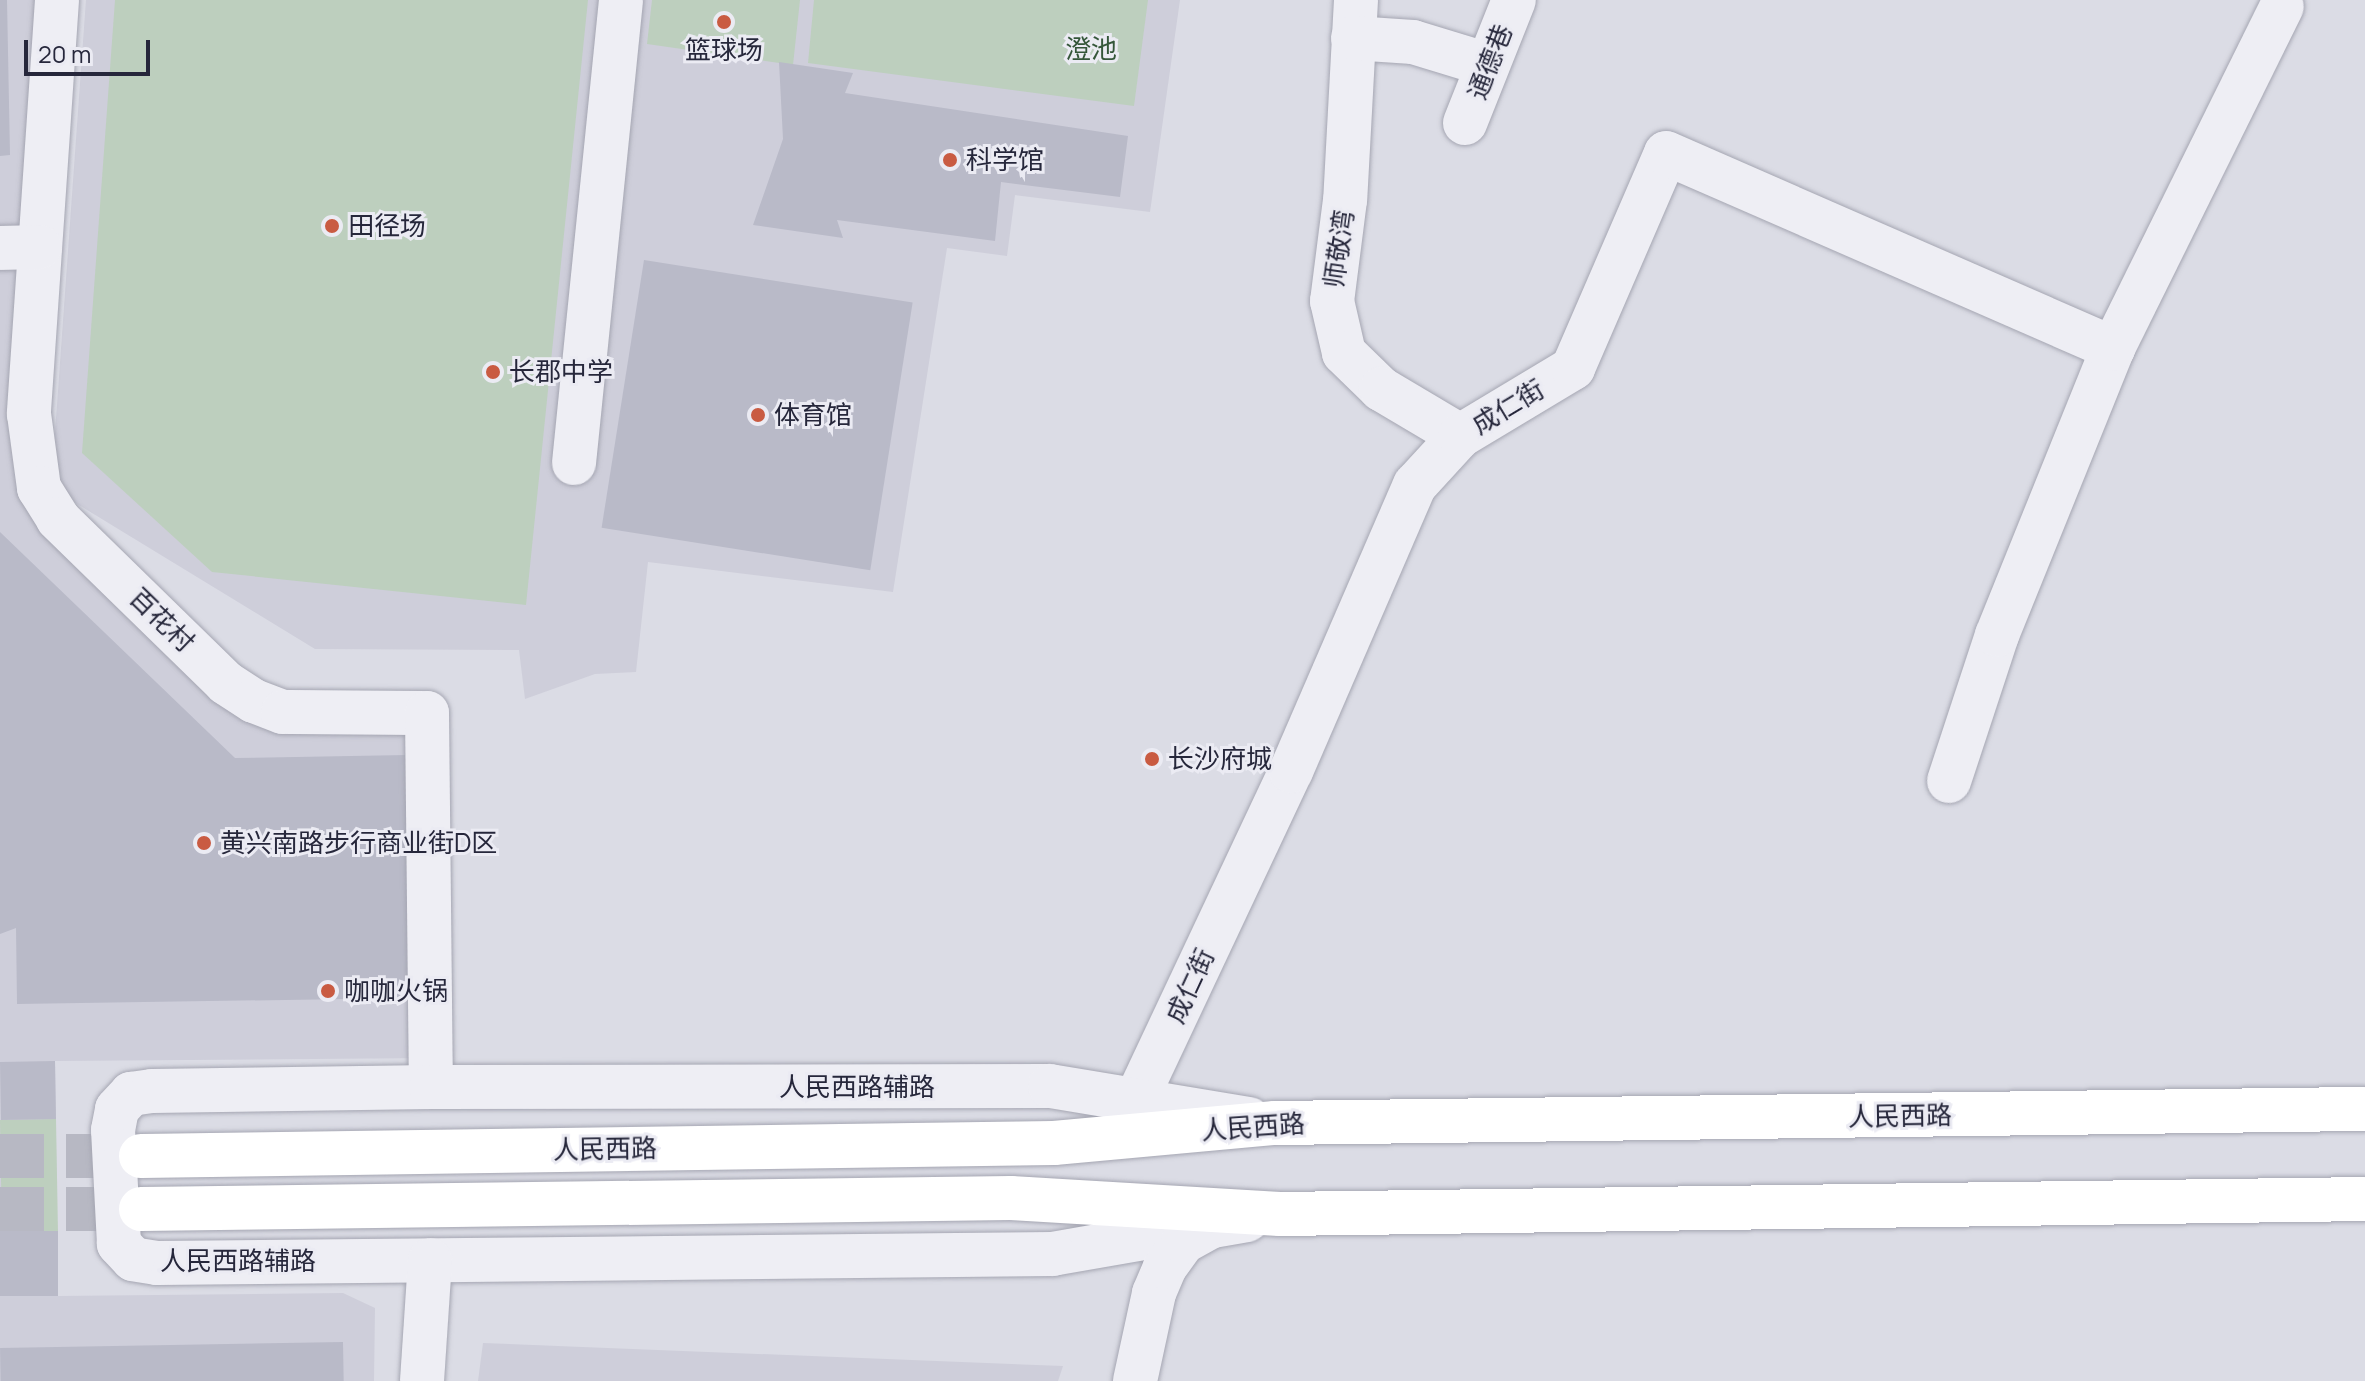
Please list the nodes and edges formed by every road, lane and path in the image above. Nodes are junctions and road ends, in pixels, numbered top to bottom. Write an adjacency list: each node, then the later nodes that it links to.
1 (57, 0): 8 (street, 百花村)
2 (621, 0): 11 (street)
3 (1514, 0): 6 (street, 通德巷)
4 (2282, 6): 9 (street)
5 (1355, 19): 6 (street); 10 (street, 师敬湾)
6 (1488, 65): 7 (street, 通德巷)
7 (1465, 123)
8 (20, 248): 13 (street, 百花村)
9 (2113, 348): 10 (street, 成仁街); 12 (street)
10 (1460, 436): 14 (street, 成仁街)
11 (574, 463)
12 (1949, 781)
13 (431, 1087): 14 (street, 人民西路辅路); 22 (street, 人民西路辅路)
14 (1136, 1100): 16 (street, 人民西路辅路)
15 (2365, 1109): 16 (main road, 人民西路)
16 (1275, 1123): 17 (main road, 人民西路)
17 (141, 1156)
18 (2365, 1199): 20 (main road, 人民西路)
19 (141, 1209): 20 (main road, 人民西路)
20 (1280, 1214): 21 (street, 人民西路辅路)
21 (1212, 1226): 22 (street, 人民西路辅路); 24 (street)
22 (430, 1260): 23 (street)
23 (422, 1381)
24 (1135, 1381)

